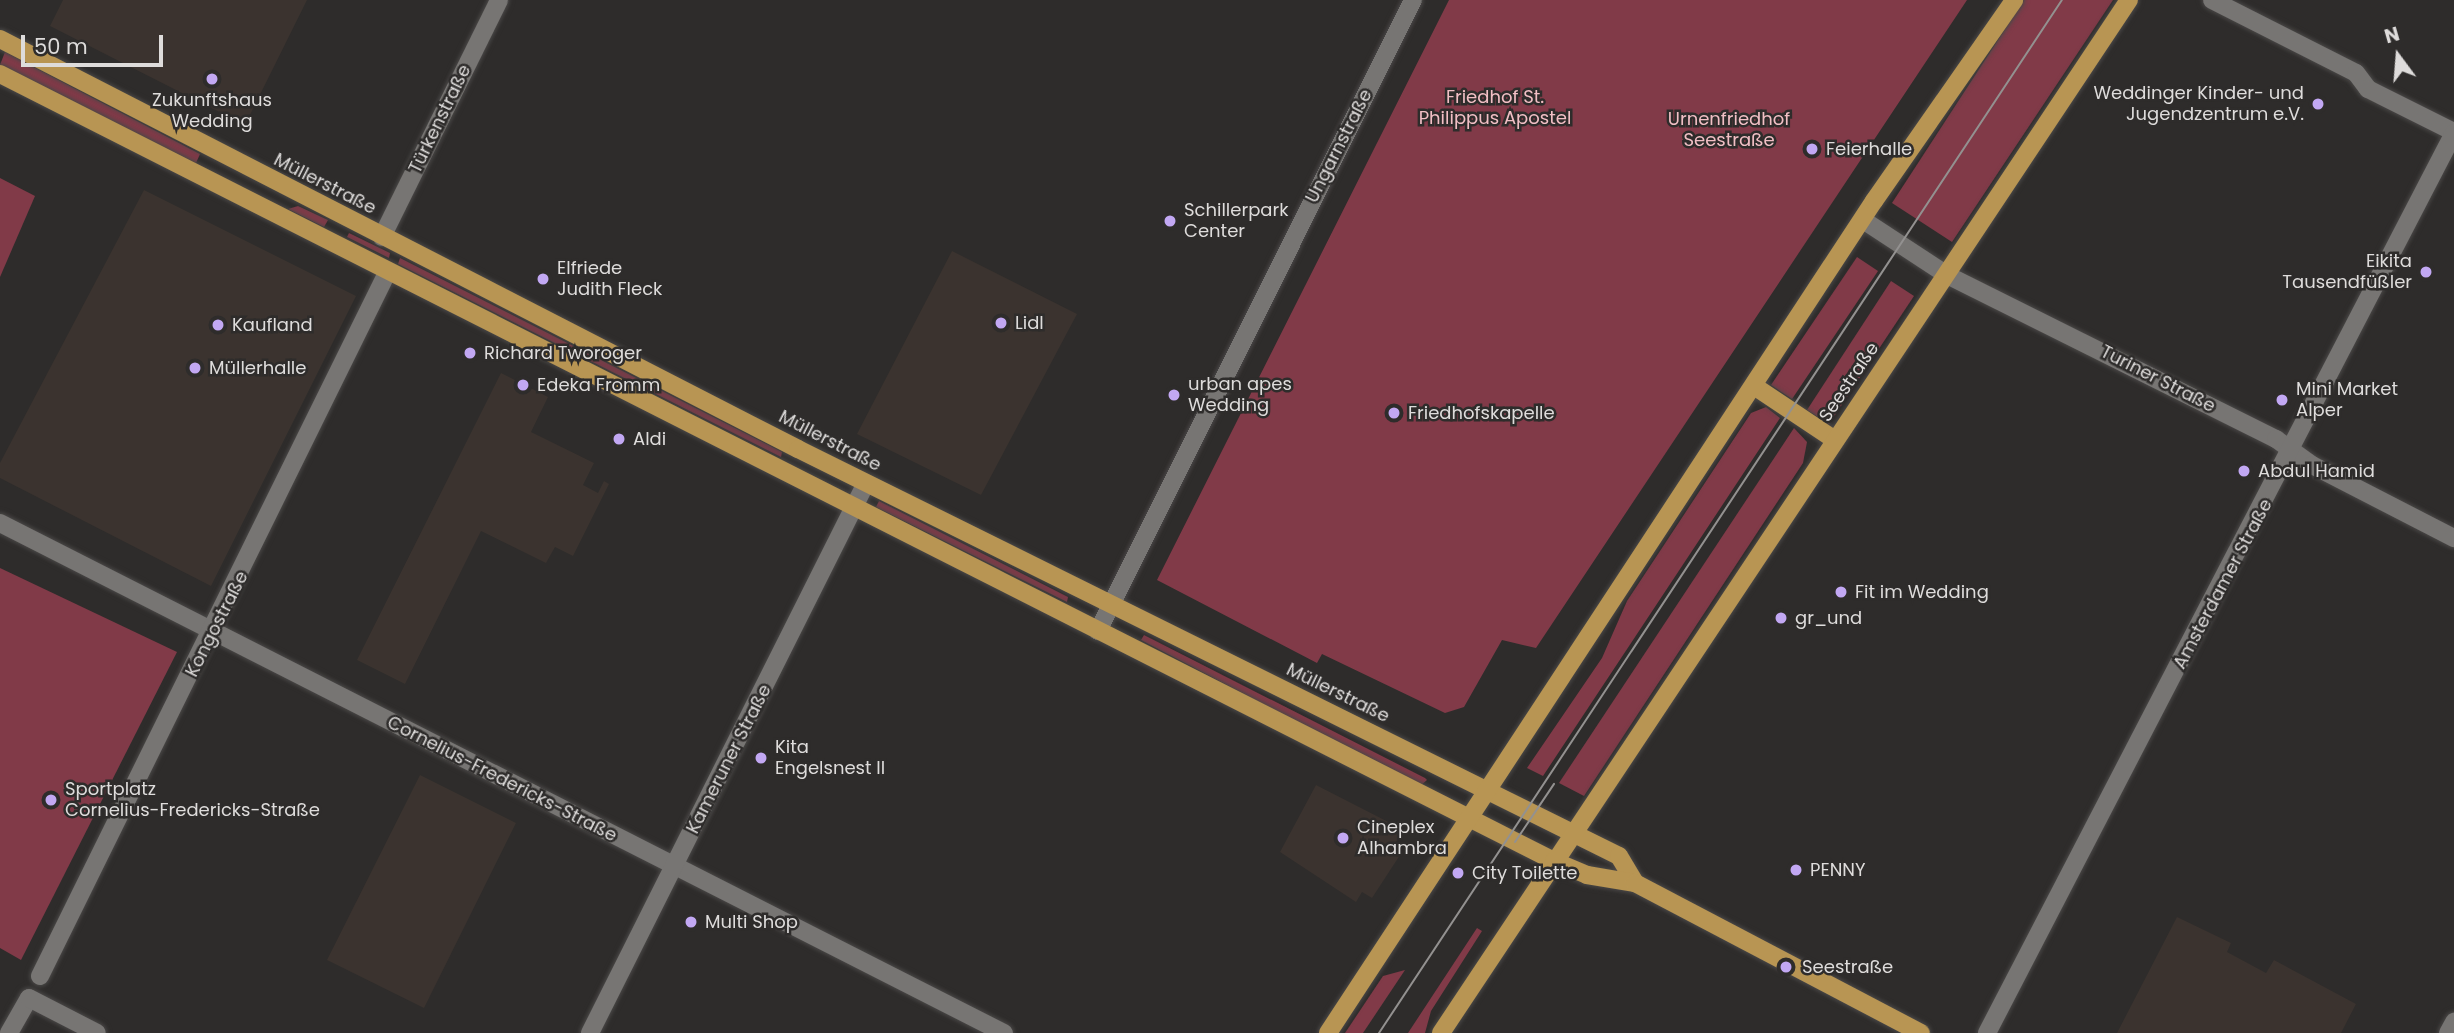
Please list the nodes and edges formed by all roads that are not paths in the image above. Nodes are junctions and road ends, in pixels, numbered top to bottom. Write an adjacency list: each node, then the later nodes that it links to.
1 (499, 0): 10 (street, Türkenstraße)
2 (1413, 0): 20 (street, Ungarnstraße)
3 (2014, 0): 9 (main road)
4 (2129, 0): 12 (main road, Seestraße)
5 (2212, 0): 8 (street)
6 (0, 38): 10 (main road, Müllerstraße)
7 (0, 74): 11 (main road, Müllerstraße)
8 (2454, 133): 15 (street, Amsterdamer Straße)
9 (1863, 220): 12 (street, Turiner Straße); 13 (main road)
10 (382, 237): 16 (main road, Müllerstraße)
11 (388, 271): 17 (main road, Müllerstraße); 22 (street, Kongostraße)
12 (1947, 275): 14 (main road, Seestraße); 15 (street, Turiner Straße)
13 (1754, 386): 14 (main road); 23 (main road)
14 (1835, 440): 25 (main road, Seestraße)
15 (2293, 452): 19 (street, Turiner Straße); 38 (street, Amsterdamer Straße)
16 (866, 483): 17 (street, Kameruner Straße); 20 (main road, Müllerstraße)
17 (854, 507): 21 (main road, Müllerstraße); 27 (street, Kameruner Straße)
18 (0, 523): 22 (street, Cornelius-Fredericks-Straße)
19 (2454, 538)
20 (1111, 604): 21 (street, Ungarnstraße); 23 (main road, Müllerstraße)
21 (1098, 631): 24 (main road, Müllerstraße)
22 (211, 634): 27 (street, Cornelius-Fredericks-Straße); 29 (street, Kongostraße)
23 (1490, 792): 24 (main road); 25 (main road, Müllerstraße)
24 (1470, 818): 26 (main road, Müllerstraße); 35 (main road)
25 (1574, 834): 26 (main road, Seestraße); 28 (main road, Müllerstraße)
26 (1554, 860): 28 (main road, Müllerstraße); 36 (main road, Seestraße)
27 (674, 866): 33 (street, Kameruner Straße); 34 (street, Cornelius-Fredericks-Straße)
28 (1635, 883): 37 (main road, Müllerstraße)
29 (40, 976)
30 (2454, 1022): 39 (street)
31 (9, 1033): 32 (street)
32 (97, 1033)
33 (590, 1033)
34 (1004, 1033)
35 (1328, 1033)
36 (1441, 1033)
37 (1921, 1033)
38 (1987, 1033)
39 (2448, 1033)

